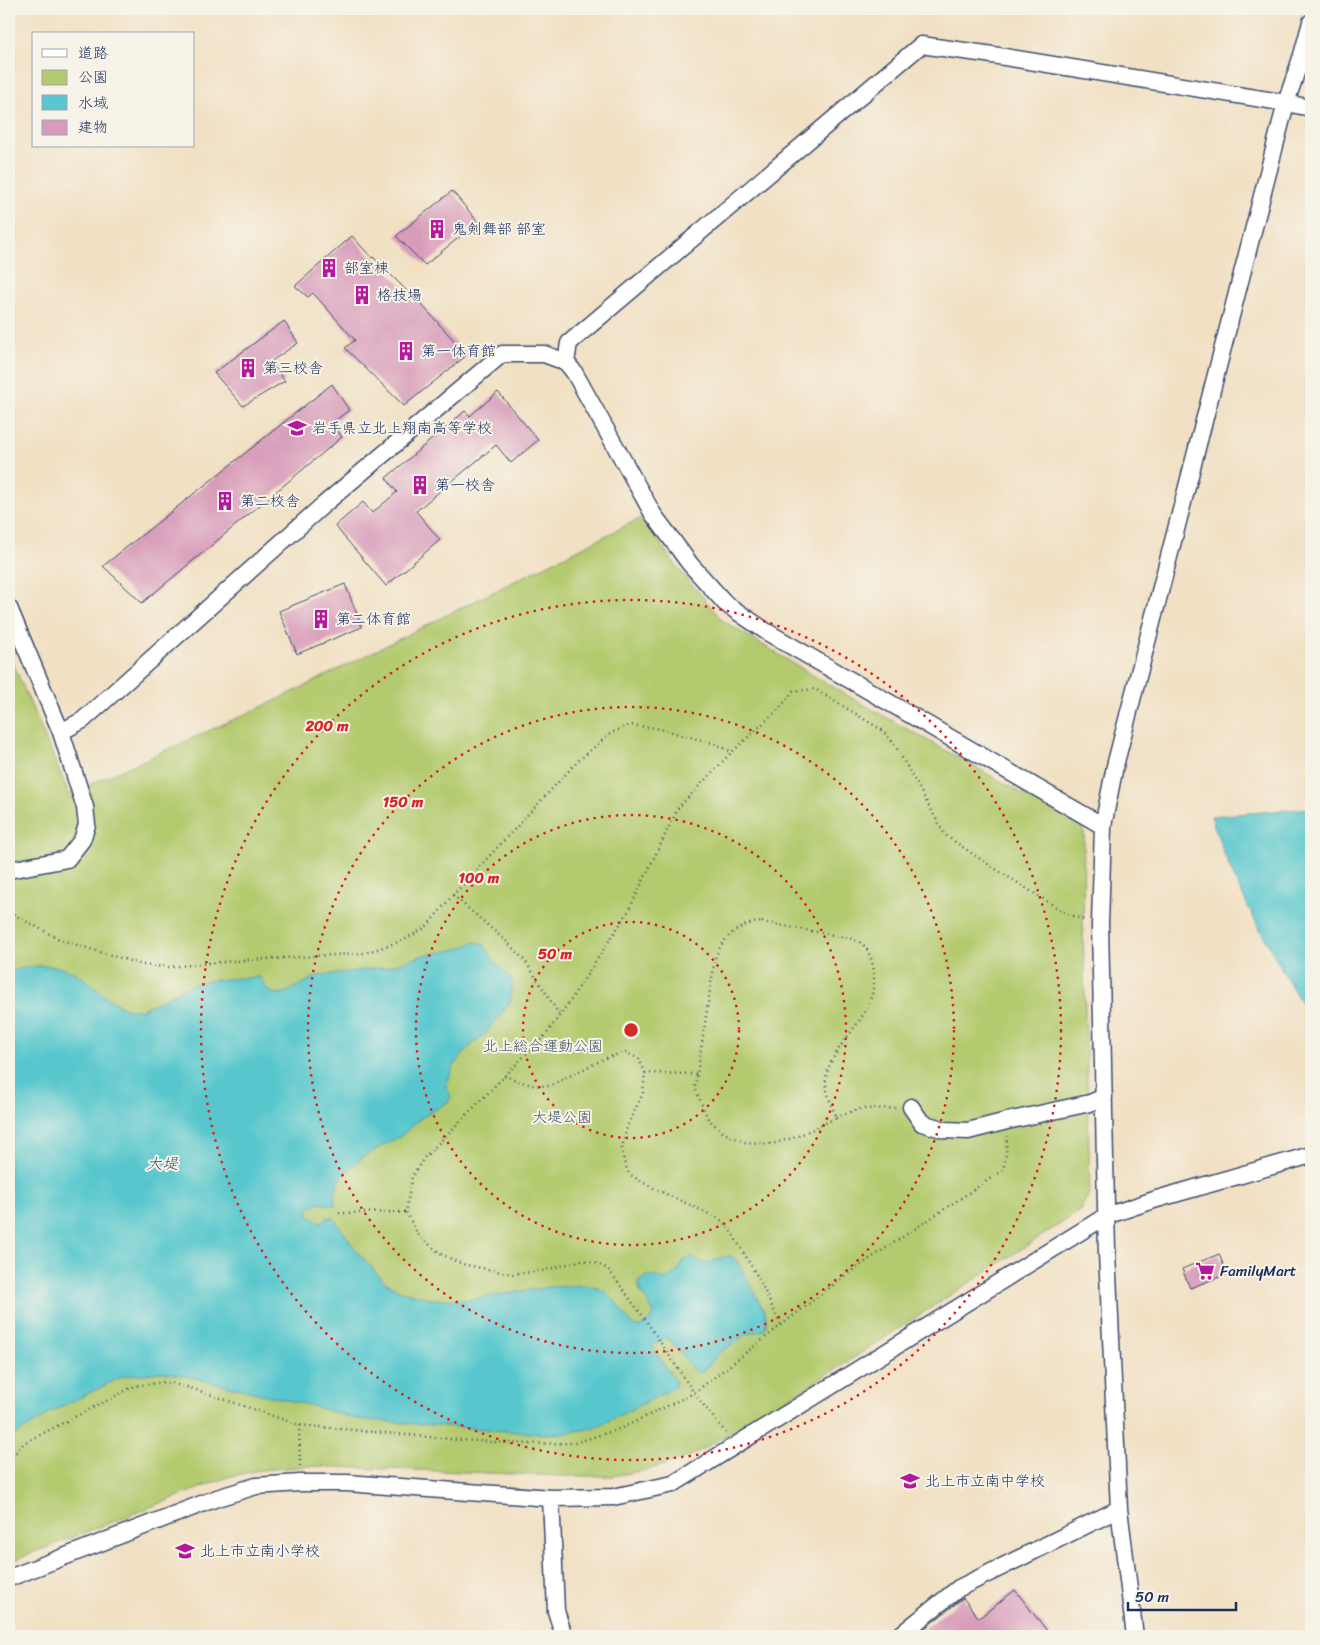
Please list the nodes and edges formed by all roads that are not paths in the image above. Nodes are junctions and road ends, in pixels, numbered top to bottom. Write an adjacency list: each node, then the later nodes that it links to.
1 (1311, 22): 2 (street)
2 (1307, 53): 3 (street)
3 (1286, 103): 4 (street); 5 (street); 8 (street)
4 (1311, 108)
5 (566, 362): 7 (street); 8 (street)
6 (9, 608): 7 (street)
7 (61, 732): 9 (street)
8 (1103, 826): 10 (street)
9 (9, 870)
10 (1104, 1097): 11 (street); 13 (street)
11 (912, 1107)
12 (1311, 1155): 13 (street)
13 (1106, 1216): 14 (street); 15 (street)
14 (551, 1498): 16 (street); 17 (street)
15 (1119, 1509): 18 (street); 19 (street)
16 (9, 1578)
17 (564, 1636)
18 (899, 1636)
19 (1135, 1636)

